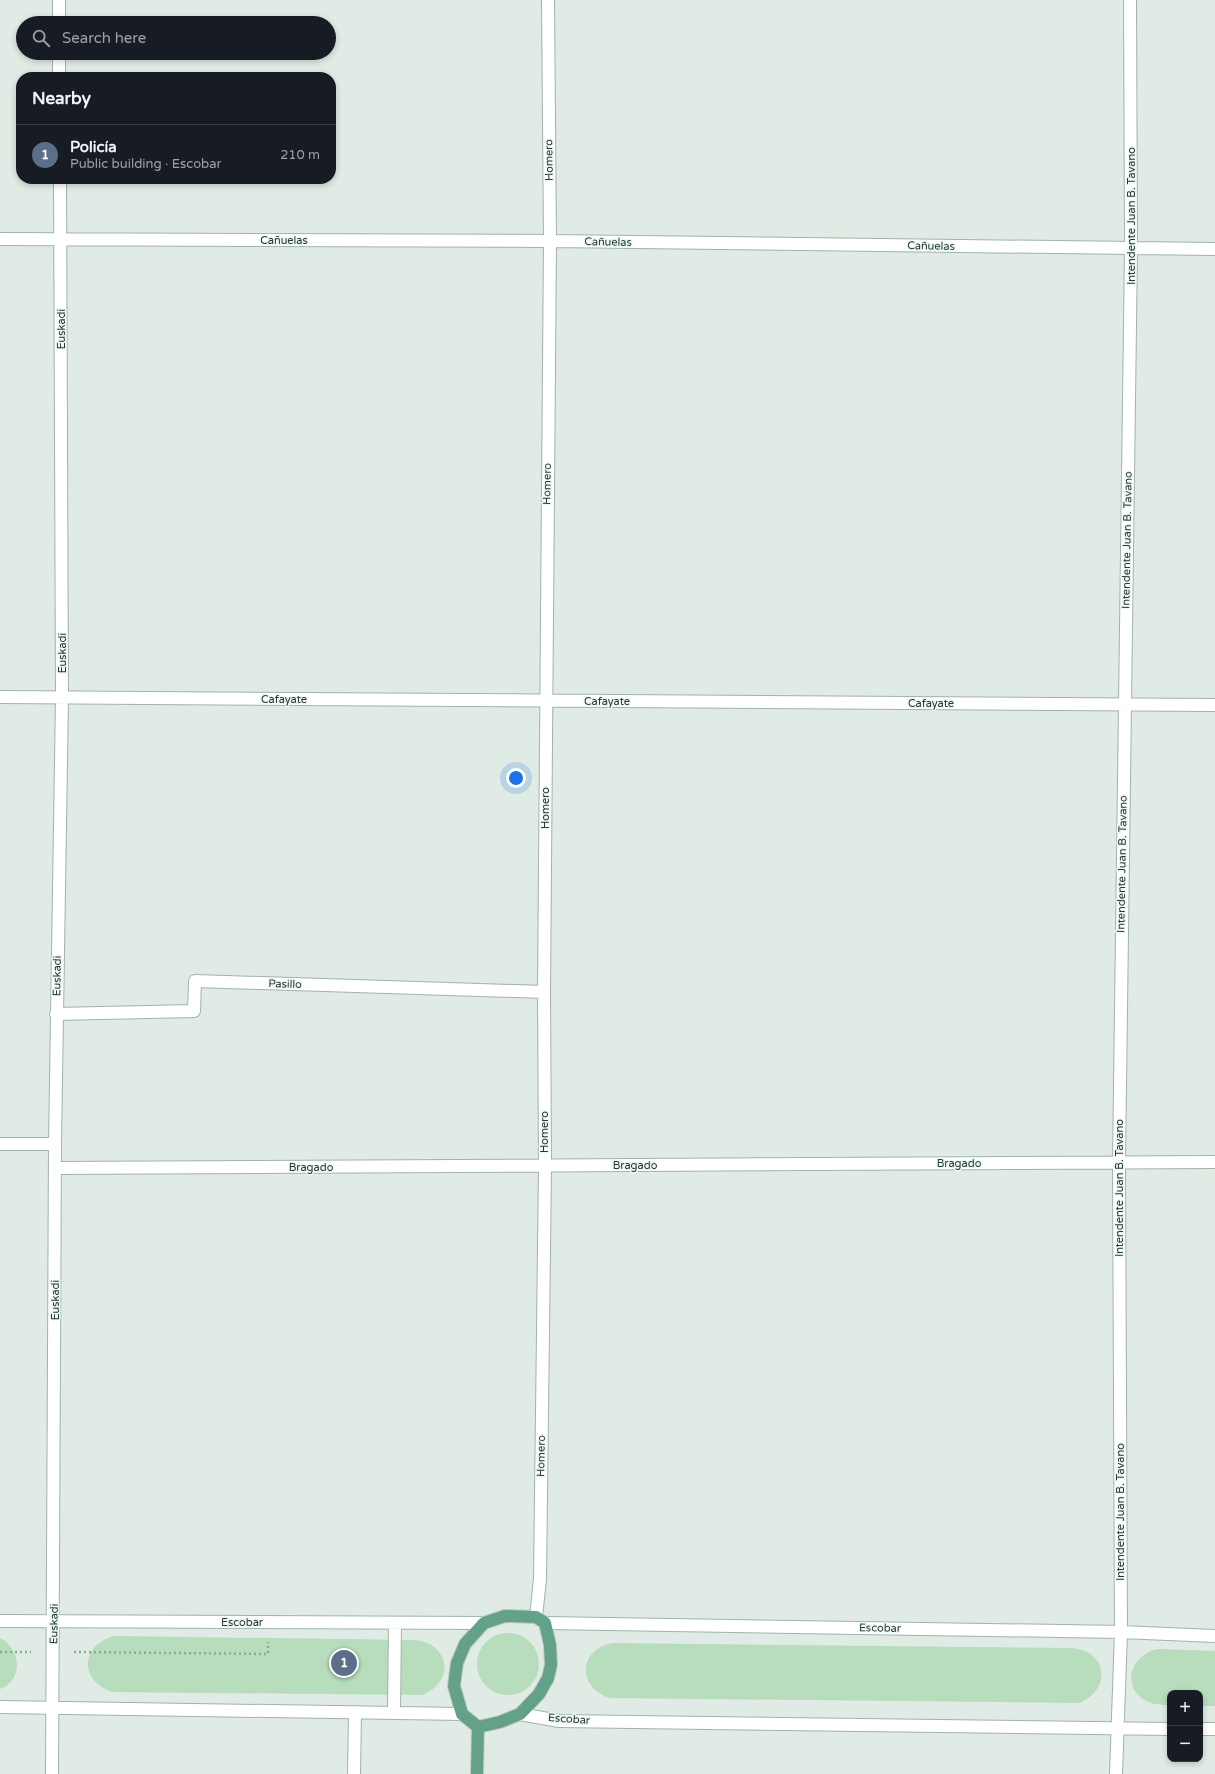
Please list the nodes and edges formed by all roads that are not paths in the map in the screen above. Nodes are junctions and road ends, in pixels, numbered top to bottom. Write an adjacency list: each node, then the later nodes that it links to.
1 (58, 0): 4 (street)
2 (548, 0): 10 (street, Homero)
3 (1130, 0): 11 (street, Intendente Juan B. Tavano)
4 (59, 16)
5 (59, 60): 6 (street)
6 (59, 72)
7 (60, 184): 9 (street, Euskadi)
8 (0, 239): 9 (street, Cañuelas)
9 (61, 239): 10 (street, Cañuelas); 14 (street, Euskadi)
10 (550, 241): 11 (street, Cañuelas); 15 (street, Homero)
11 (1131, 248): 12 (street, Cañuelas); 16 (street, Intendente Juan B. Tavano)
12 (1215, 249)
13 (0, 697): 14 (street, Cafayate)
14 (62, 698): 15 (street, Cafayate); 19 (street, Euskadi)
15 (545, 701): 16 (street, Cafayate); 18 (street, Homero)
16 (1124, 704): 17 (street, Cafayate); 22 (street, Intendente Juan B. Tavano)
17 (1215, 705)
18 (544, 992): 19 (street, Pasillo); 24 (street, Homero)
19 (56, 1014): 21 (street, Euskadi)
20 (0, 1144): 21 (street)
21 (55, 1144): 25 (street, Euskadi)
22 (1119, 1162): 23 (street, Bragado); 24 (street, Bragado); 31 (street, Intendente Juan B. Tavano)
23 (1215, 1162)
24 (545, 1166): 25 (street, Bragado); 26 (street, Homero)
25 (55, 1168): 28 (street, Euskadi)
26 (540, 1620): 30 (main road); 31 (street, Escobar); 38 (main road)
27 (0, 1621): 28 (street, Escobar)
28 (54, 1621): 29 (street, Escobar); 34 (street, Euskadi)
29 (395, 1623): 30 (street, Escobar); 36 (street)
30 (484, 1623): 37 (main road)
31 (1121, 1632): 32 (street, Escobar); 40 (street, Intendente Juan B. Tavano)
32 (1215, 1636)
33 (0, 1707): 34 (street)
34 (52, 1707): 35 (street); 44 (street, Euskadi)
35 (355, 1712): 36 (street); 45 (street)
36 (394, 1713): 37 (street)
37 (462, 1714): 39 (main road)
38 (520, 1714): 39 (main road); 40 (street, Escobar)
39 (478, 1727): 46 (main road)
40 (1116, 1728): 41 (street, Escobar); 47 (street, Intendente Juan B. Tavano)
41 (1167, 1729)
42 (1203, 1729): 43 (street)
43 (1215, 1730)
44 (52, 1774)
45 (354, 1774)
46 (477, 1774)
47 (1116, 1774)

